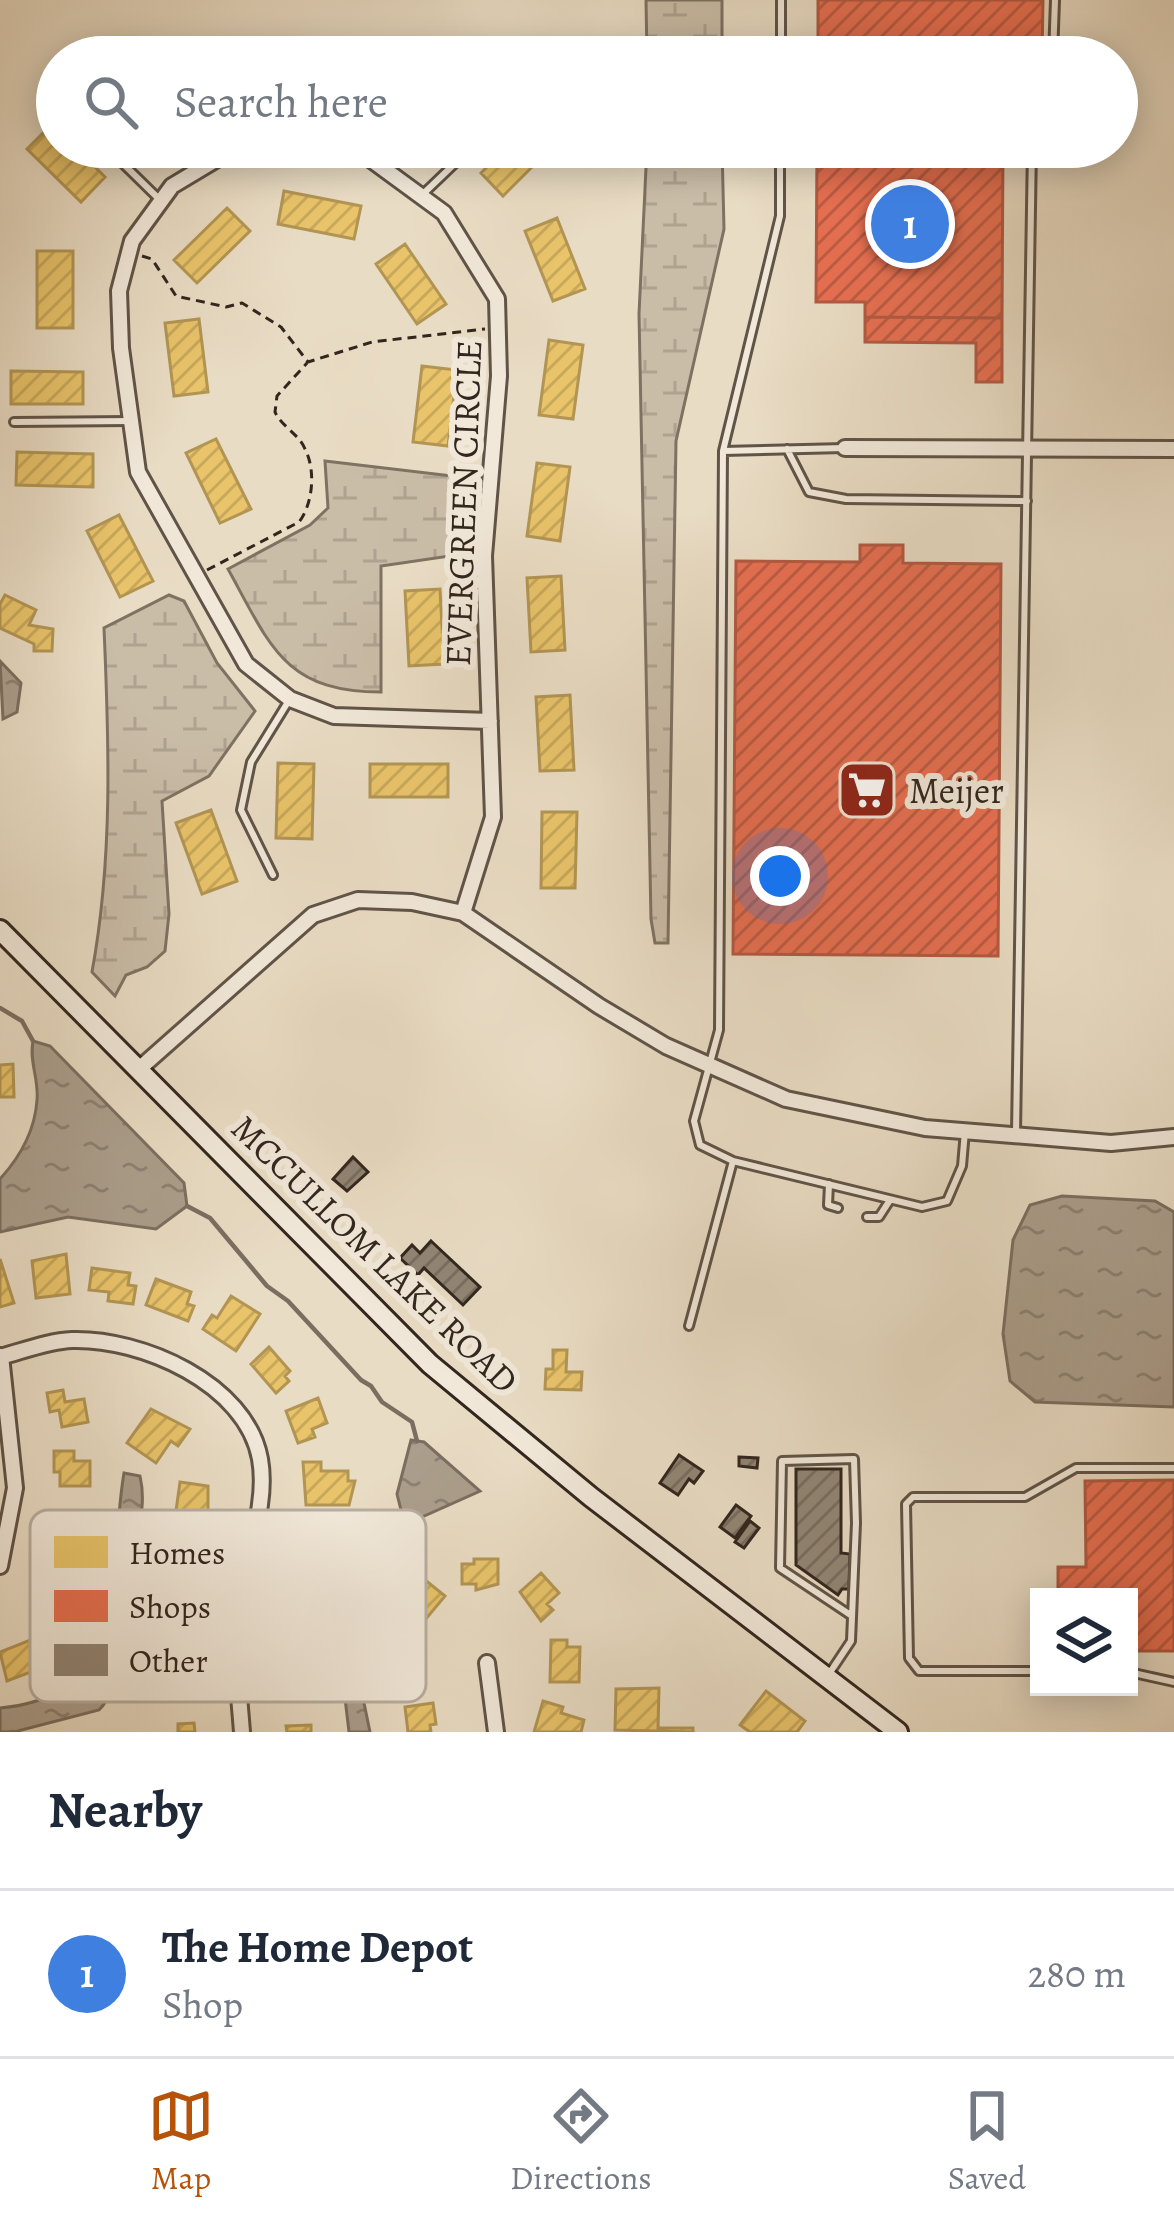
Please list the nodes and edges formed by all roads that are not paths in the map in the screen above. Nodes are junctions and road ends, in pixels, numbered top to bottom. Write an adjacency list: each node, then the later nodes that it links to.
1 (781, 0): 3 (lane)
2 (1055, 0): 4 (lane)
3 (781, 36)
4 (1054, 36)
5 (127, 168): 12 (lane)
6 (202, 168): 12 (street, EVERGREEN CIRCLE)
7 (383, 168): 11 (street, EVERGREEN CIRCLE)
8 (450, 168): 11 (lane)
9 (780, 168): 19 (lane)
10 (1031, 168): 16 (lane)
11 (421, 196): 22 (street, EVERGREEN CIRCLE)
12 (161, 201): 13 (street, EVERGREEN CIRCLE)
13 (131, 421): 14 (lane); 21 (street, EVERGREEN CIRCLE)
14 (14, 422)
15 (845, 448): 16 (street); 17 (lane)
16 (1028, 448): 18 (street); 20 (lane)
17 (787, 449): 19 (lane); 20 (lane)
18 (1174, 449)
19 (723, 451): 26 (lane)
20 (1027, 501): 29 (lane)
21 (290, 699): 22 (street, EVERGREEN CIRCLE); 23 (lane)
22 (490, 721): 24 (street, EVERGREEN CIRCLE)
23 (273, 875)
24 (463, 913): 26 (street); 27 (street)
25 (0, 930): 27 (street, MCCULLOM LAKE ROAD)
26 (710, 1066): 28 (street); 31 (lane)
27 (139, 1070): 45 (street, MCCULLOM LAKE ROAD)
28 (965, 1132): 29 (street); 33 (lane)
29 (1016, 1136): 30 (street)
30 (1174, 1137)
31 (733, 1161): 32 (lane); 36 (lane)
32 (829, 1184): 33 (lane); 34 (lane)
33 (890, 1199): 35 (lane)
34 (838, 1208)
35 (867, 1216)
36 (689, 1326)
37 (1, 1356): 39 (street); 40 (street)
38 (1174, 1468): 43 (lane)
39 (258, 1510)
40 (0, 1566)
41 (852, 1616): 41 (lane); 45 (lane)
42 (487, 1663): 49 (street)
43 (1030, 1671)
44 (1138, 1674): 46 (lane)
45 (827, 1677): 50 (street, MCCULLOM LAKE ROAD)
46 (1174, 1682)
47 (241, 1702): 48 (street)
48 (242, 1732)
49 (496, 1732)
50 (898, 1732)

